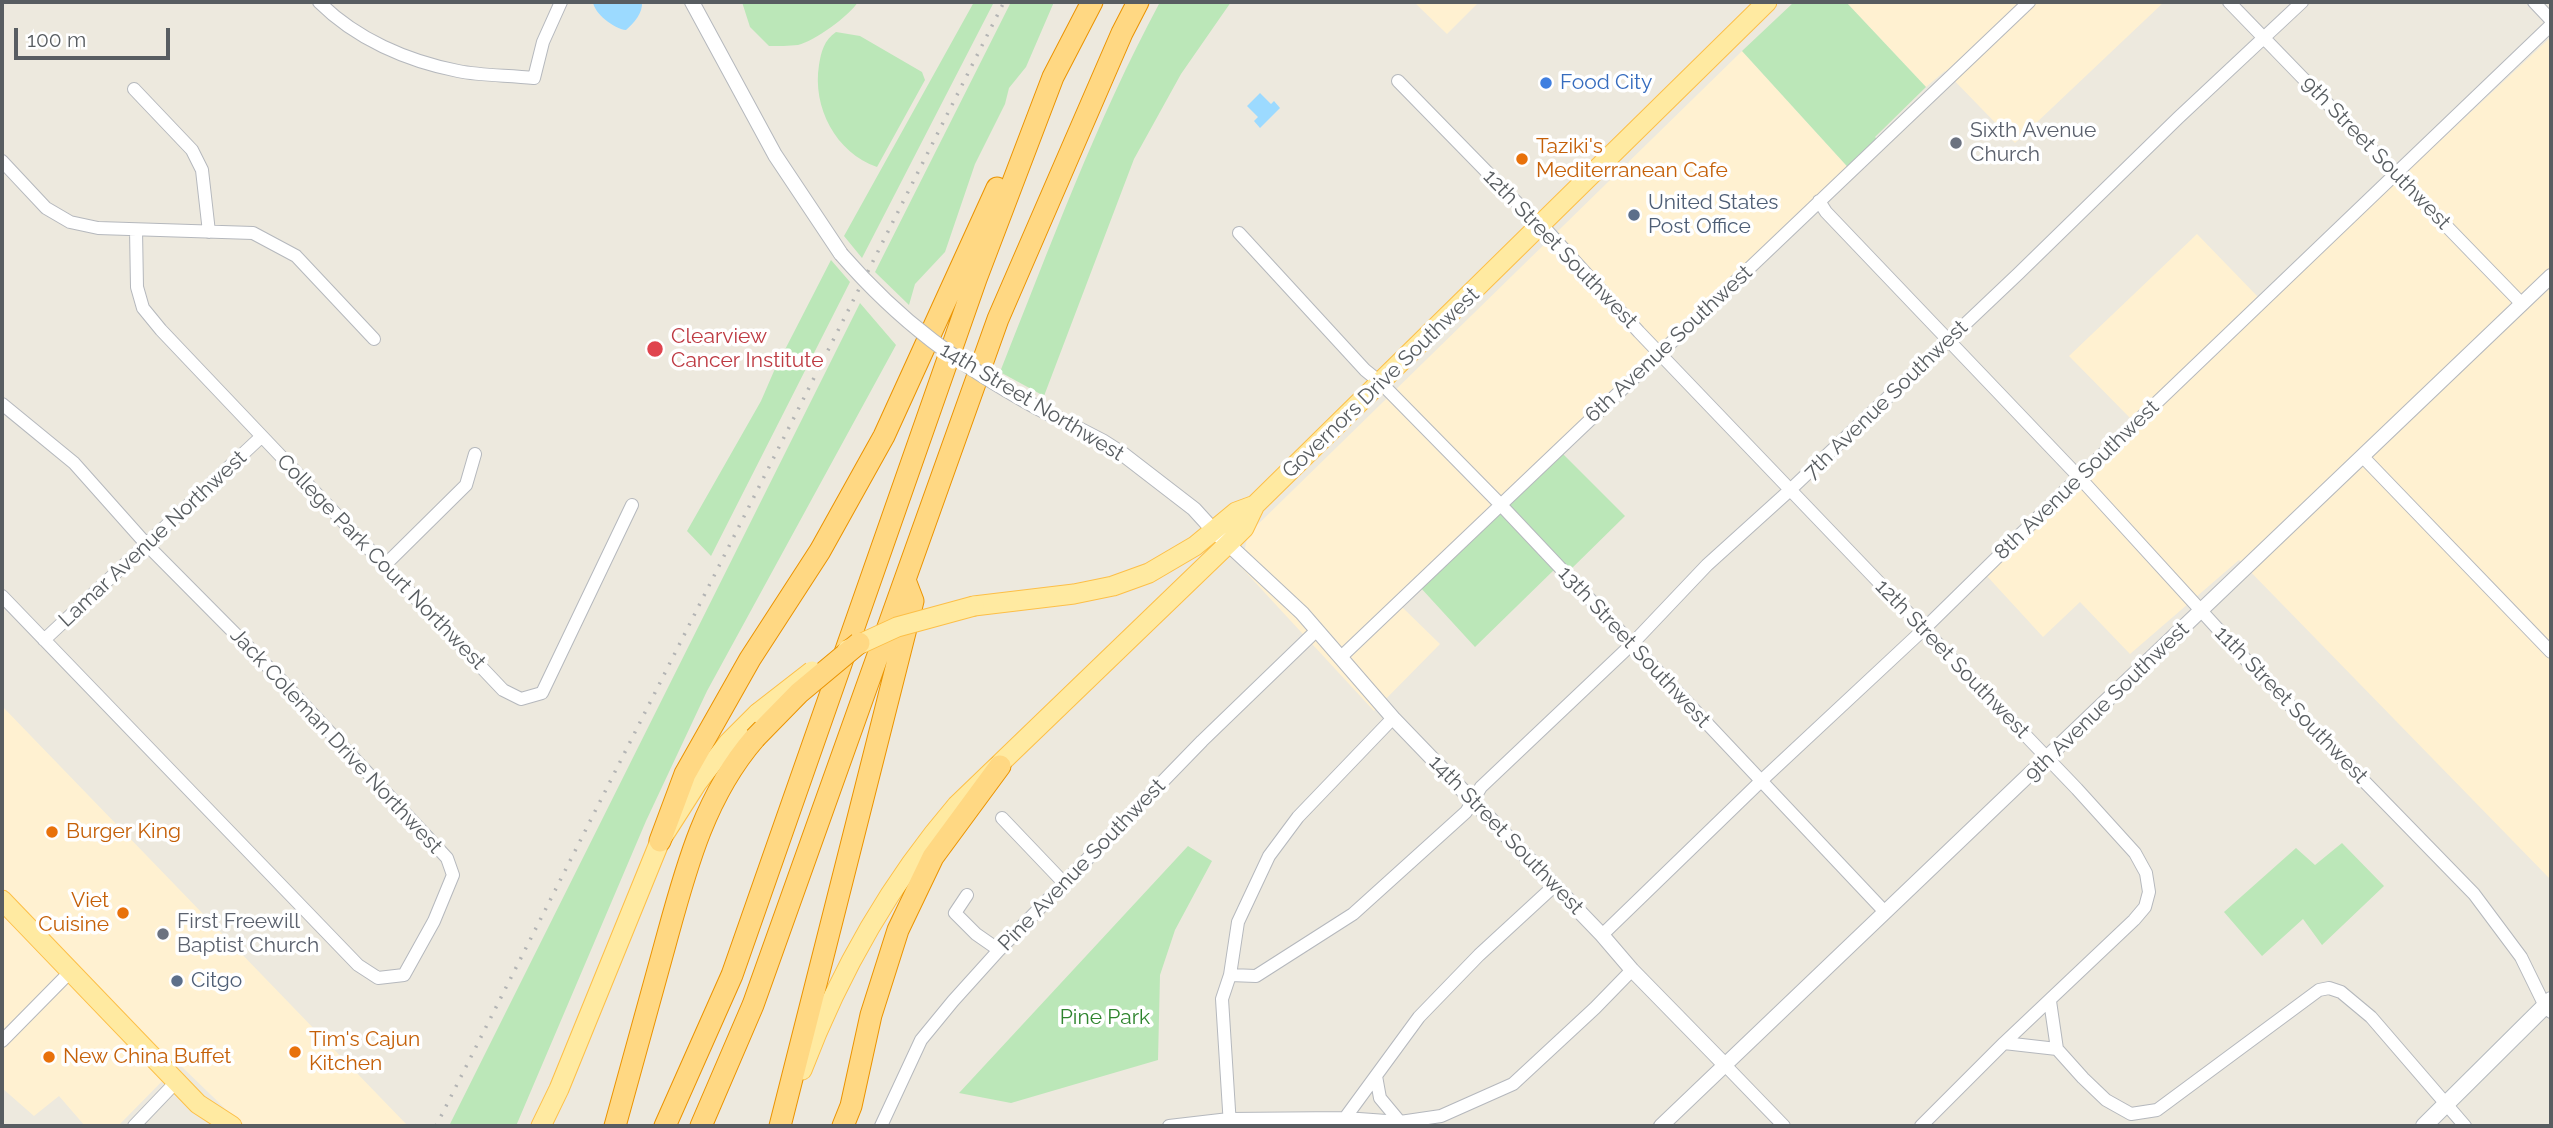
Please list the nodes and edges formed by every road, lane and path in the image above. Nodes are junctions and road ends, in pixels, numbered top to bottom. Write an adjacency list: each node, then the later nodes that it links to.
1 (319, 2): 2 (street)
2 (561, 2)
3 (692, 2): 37 (street, 14th Street Northwest, bridge)
4 (1092, 2): 13 (highway)
5 (1138, 2): 40 (highway)
6 (1767, 2): 19 (main road, Governors Drive Southwest)
7 (2029, 2): 18 (street, 6th Avenue Southwest)
8 (2229, 2): 12 (street, 9th Street Southwest)
9 (2302, 2): 12 (street, 7th Avenue Southwest)
10 (2534, 2): 11 (street)
11 (2551, 22): 17 (street, 8th Avenue Southwest)
12 (2265, 38): 17 (street, 9th Street Southwest); 26 (street, 7th Avenue Southwest)
13 (1053, 77): 56 (highway); 85 (highway)
14 (1398, 81): 19 (street, 12th Street Southwest)
15 (134, 89): 21 (street)
16 (2, 161): 20 (street)
17 (2398, 173): 24 (street, 9th Street Southwest); 33 (street, 8th Avenue Southwest)
18 (1819, 201): 26 (street, 11th Street Southwest); 27 (street, 6th Avenue Southwest)
19 (1542, 225): 27 (street, 12th Street Southwest); 28 (main road, Governors Drive Southwest)
20 (136, 230): 21 (street); 30 (street, College Park Court Northwest)
21 (209, 232): 25 (street)
22 (1238, 233): 28 (street, 13th Street Southwest)
23 (2551, 276): 24 (street, 9th Avenue Southwest)
24 (2522, 304): 32 (street, 9th Avenue Southwest)
25 (374, 339)
26 (1949, 340): 33 (street, 11th Street Southwest); 34 (street, 7th Avenue Southwest)
27 (1660, 354): 34 (street, 12th Street Southwest); 35 (street, 6th Avenue Southwest)
28 (1381, 383): 35 (street, 13th Street Southwest); 37 (main road, Governors Drive Southwest)
29 (2, 404): 38 (street, Jack Coleman Drive Northwest)
30 (261, 437): 38 (street, Lamar Avenue Northwest); 39 (street, College Park Court Northwest)
31 (475, 454): 39 (street)
32 (2363, 457): 42 (street, 9th Avenue Southwest); 48 (street)
33 (2078, 477): 42 (street, 11th Street Southwest); 43 (street, 8th Avenue Southwest)
34 (1790, 490): 43 (street, 12th Street Southwest); 47 (street, 7th Avenue Southwest)
35 (1500, 504): 47 (street, 13th Street Southwest); 49 (street, 6th Avenue Southwest)
36 (632, 505): 39 (street, College Park Court Northwest)
37 (1221, 537): 44 (street, 14th Street Southwest); 46 (main road, bridge); 52 (main road, Governors Drive Southwest)
38 (147, 545): 45 (street, Lamar Avenue Northwest); 45 (street, Jack Coleman Drive Northwest)
39 (385, 565)
40 (905, 580): 86 (highway); 87 (highway)
41 (2, 596): 45 (street, Jack Coleman Drive Northwest)
42 (2202, 611): 51 (street, 9th Avenue Southwest); 68 (street, 11th Street Southwest)
43 (1924, 629): 51 (street, 12th Street Southwest); 53 (street, 8th Avenue Southwest)
44 (1317, 630): 49 (street, 14th Street Southwest); 57 (street, Pine Avenue Southwest)
45 (44, 640)
46 (859, 643): 56 (main road, bridge); 84 (highway, bridge)
47 (1632, 645): 53 (street, 13th Street Southwest); 54 (street, 7th Avenue Southwest)
48 (2551, 652)
49 (1340, 657): 50 (street, 14th Street Southwest)
50 (1393, 718): 54 (street, 14th Street Southwest); 66 (street)
51 (2047, 758): 61 (street, 9th Avenue Southwest); 67 (street, 12th Street Southwest)
52 (1000, 766): 87 (main road, Governors Drive Southwest); 88 (highway)
53 (1761, 781): 61 (street, 13th Street Southwest); 62 (street, 8th Avenue Southwest)
54 (1473, 800): 58 (street, 14th Street Southwest); 66 (street, 7th Avenue Southwest)
55 (1002, 818): 57 (street)
56 (660, 841): 83 (main road)
57 (1064, 883): 63 (street, Pine Avenue Southwest)
58 (1554, 886): 62 (street, 14th Street Southwest); 73 (street)
59 (967, 895): 63 (street)
60 (2, 900): 65 (main road)
61 (1885, 912): 72 (street, 9th Avenue Southwest)
62 (1602, 936): 64 (street, 14th Street Southwest)
63 (999, 950): 89 (street, Pine Avenue Southwest)
64 (1632, 970): 72 (street, 14th Street Southwest); 78 (street)
65 (71, 971): 69 (street); 74 (main road)
66 (1230, 975): 79 (street)
67 (2050, 1001): 70 (street, 12th Street Southwest); 71 (street)
68 (2549, 1006): 76 (main road)
69 (2, 1041)
70 (2004, 1043): 71 (street); 93 (street, 12th Street Southwest)
71 (2057, 1049): 76 (street)
72 (1725, 1065): 91 (street, 9th Avenue Southwest); 92 (street, 14th Street Southwest)
73 (1376, 1076): 77 (street); 78 (street)
74 (177, 1082): 75 (main road); 80 (street)
75 (198, 1104): 81 (main road); 82 (main road)
76 (2445, 1106): 94 (main road); 95 (street)
77 (1345, 1118): 78 (street); 79 (street)
78 (1400, 1122)
79 (1230, 1123): 90 (street)
80 (134, 1126)
81 (208, 1126)
82 (232, 1126)
83 (541, 1126)
84 (615, 1126)
85 (666, 1126)
86 (701, 1126)
87 (780, 1126)
88 (843, 1126)
89 (880, 1126)
90 (1169, 1126)
91 (1661, 1126)
92 (1784, 1126)
93 (1921, 1126)
94 (2424, 1126)
95 (2465, 1126)

